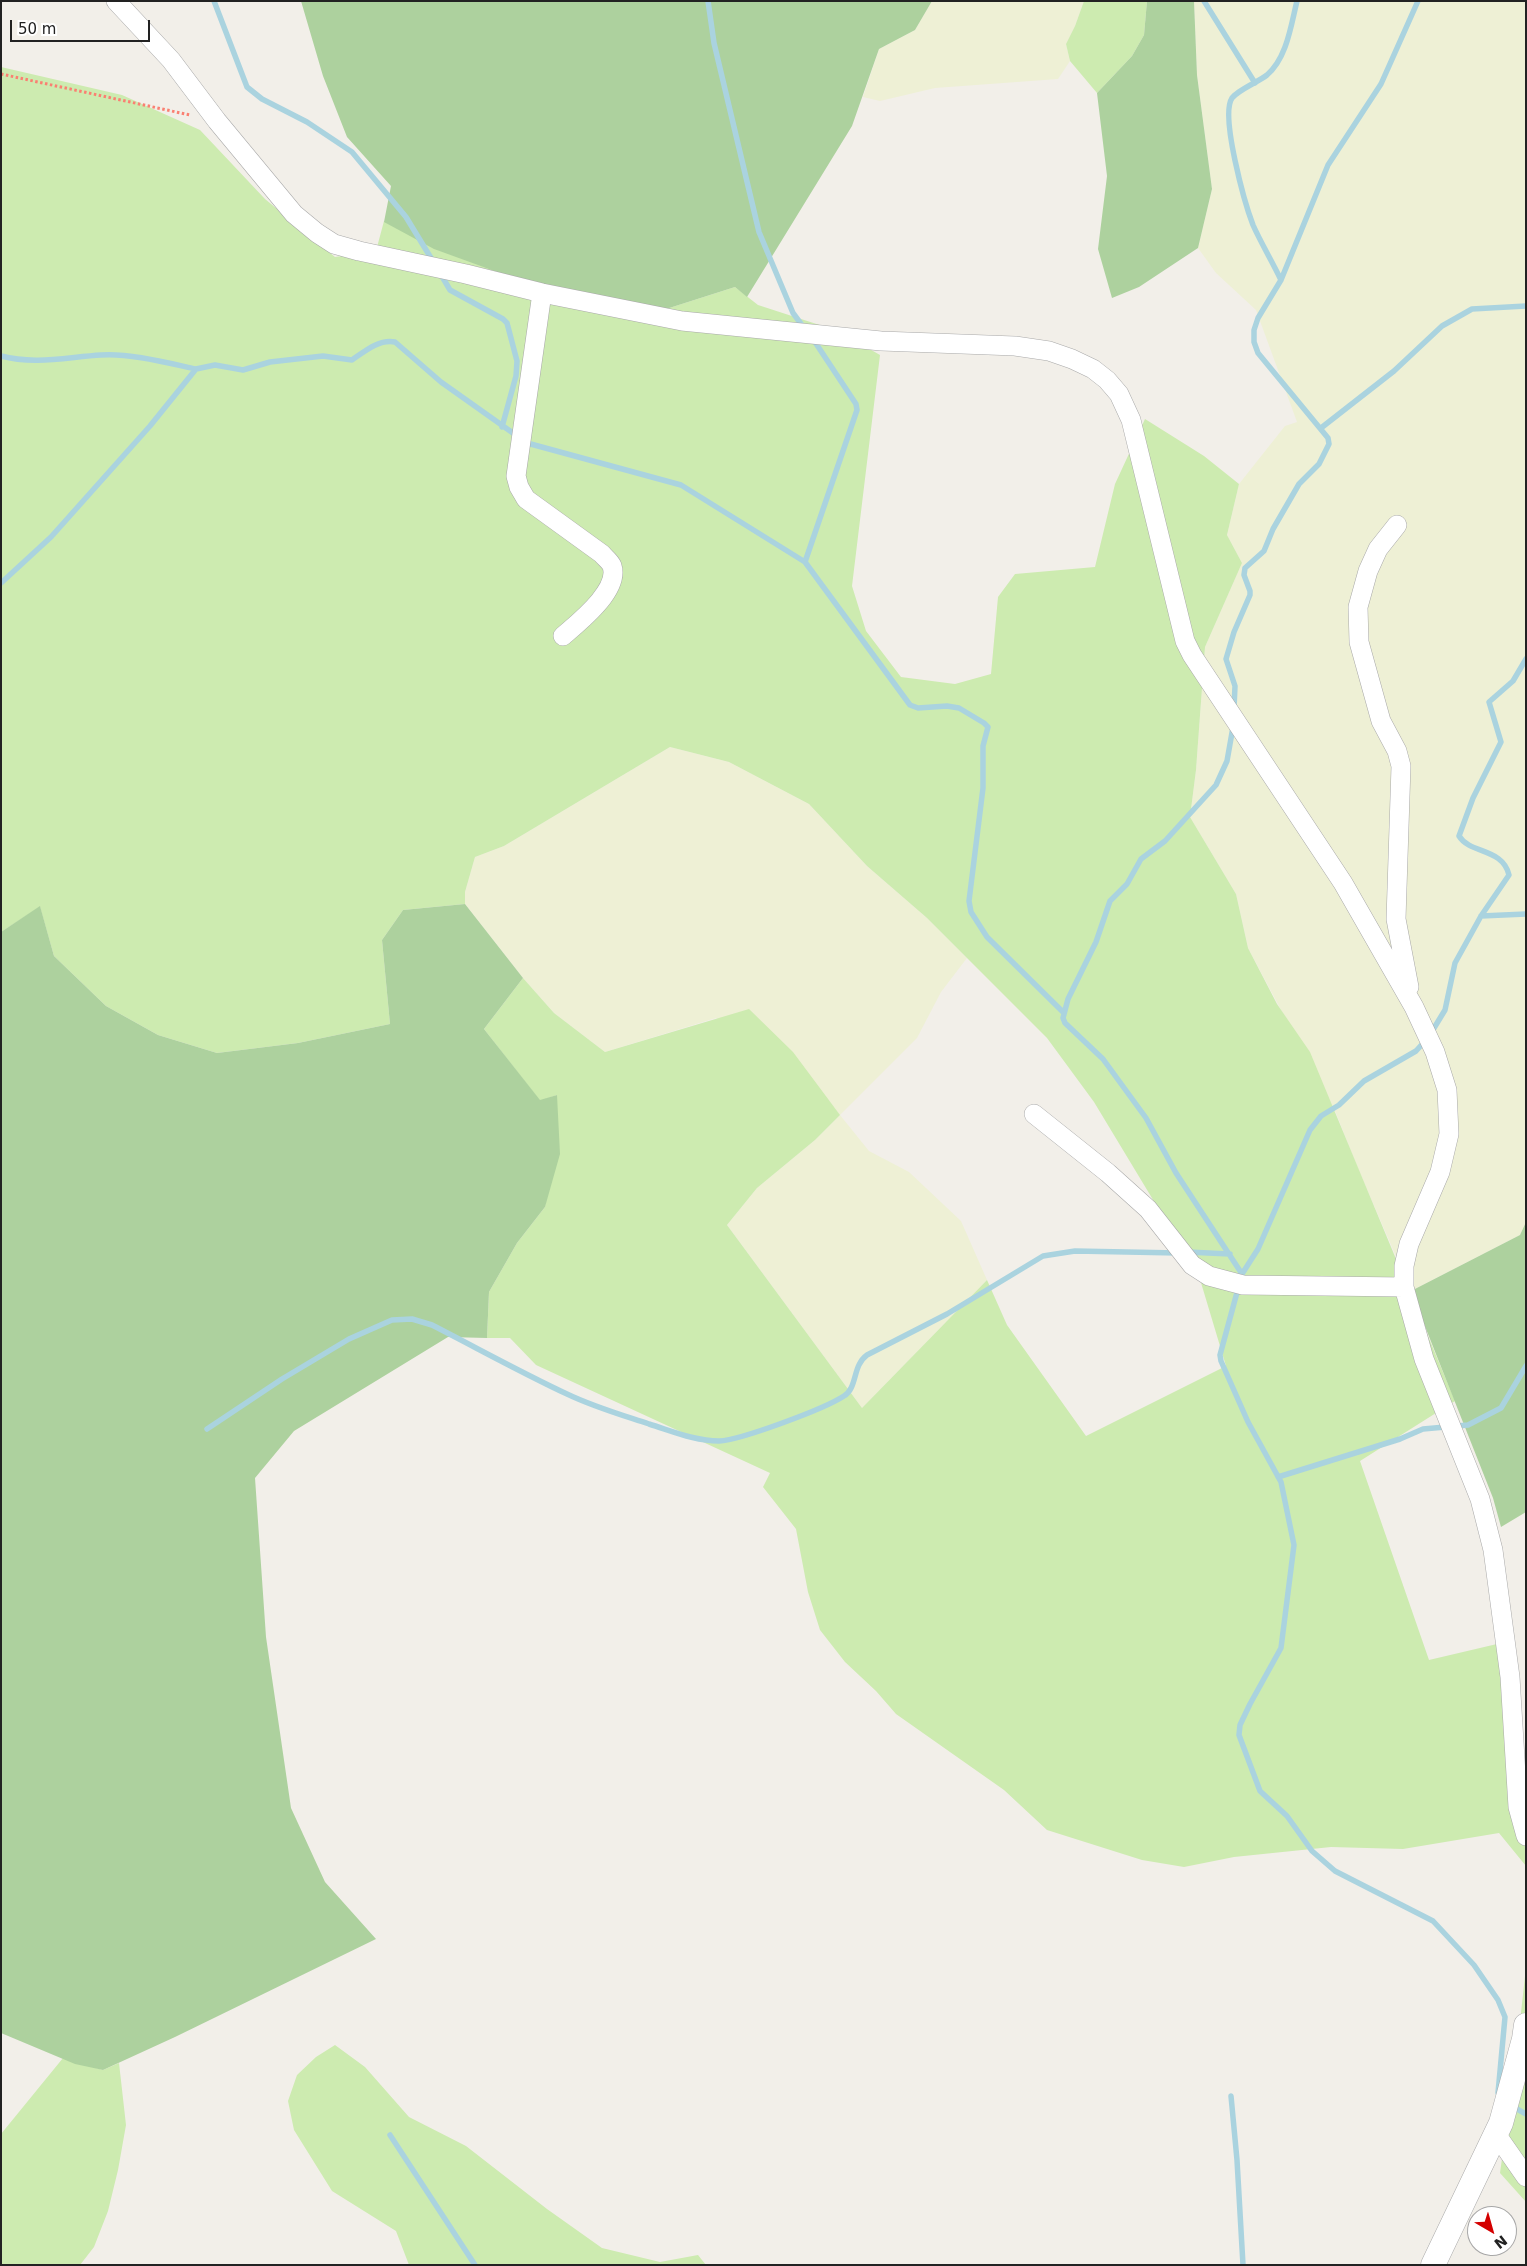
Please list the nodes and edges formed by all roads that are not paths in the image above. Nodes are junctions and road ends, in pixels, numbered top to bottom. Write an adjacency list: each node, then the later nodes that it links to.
1 (116, 1): 2 (street)
2 (542, 294): 4 (street); 5 (street)
3 (1397, 525): 5 (street)
4 (563, 636)
5 (1414, 1007): 7 (street)
6 (1034, 1114): 7 (street)
7 (1404, 1287): 8 (street)
8 (1526, 1836)
9 (1526, 2025): 10 (street)
10 (1496, 2134): 11 (street); 12 (street)
11 (1526, 2177)
12 (1433, 2265)

